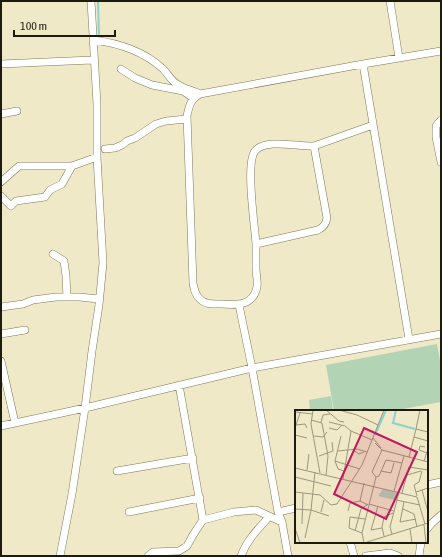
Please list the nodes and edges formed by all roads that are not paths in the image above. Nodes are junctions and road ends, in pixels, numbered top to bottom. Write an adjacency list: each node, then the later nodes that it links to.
1 (91, 1): 3 (street)
2 (390, 1): 5 (street)
3 (93, 40): 10 (street); 19 (street)
4 (441, 51): 5 (street)
5 (399, 58): 8 (street)
6 (92, 60): 7 (street)
7 (1, 64)
8 (363, 64): 10 (street); 16 (street)
9 (121, 69): 11 (street)
10 (200, 94): 11 (street)
11 (193, 98): 14 (street)
12 (17, 110): 13 (street)
13 (1, 114)
14 (187, 119): 18 (street); 28 (street)
15 (441, 120): 20 (street)
16 (373, 125): 17 (street); 33 (street)
17 (314, 146): 24 (street); 24 (street)
18 (104, 149)
19 (97, 157): 21 (street); 27 (street)
20 (441, 162)
21 (72, 166): 22 (street); 23 (street)
22 (1, 182)
23 (1, 196)
24 (256, 244): 28 (street)
25 (53, 254): 26 (street)
26 (67, 297): 27 (street); 29 (street)
27 (99, 300): 37 (street)
28 (239, 305): 35 (street)
29 (1, 307)
30 (25, 330): 31 (street)
31 (1, 334)
32 (441, 334): 33 (street)
33 (410, 339): 35 (street)
34 (1, 362): 38 (street)
35 (252, 368): 36 (street); 47 (street)
36 (179, 385): 37 (street); 40 (street)
37 (85, 408): 38 (street); 55 (street)
38 (15, 423): 39 (street)
39 (1, 426)
40 (193, 458): 41 (street); 44 (street)
41 (117, 471)
42 (441, 482): 43 (street)
43 (428, 485)
44 (200, 498): 46 (street); 50 (street)
45 (295, 508): 47 (street)
46 (129, 512)
47 (278, 512): 51 (street)
48 (441, 515): 52 (street)
49 (269, 517): 50 (street); 51 (street); 57 (street)
50 (203, 520): 56 (street)
51 (282, 522): 58 (street)
52 (428, 528)
53 (350, 543): 59 (street)
54 (421, 543): 62 (street)
55 (60, 556)
56 (148, 556)
57 (241, 556)
58 (288, 556)
59 (354, 556)
60 (366, 556): 61 (street)
61 (398, 556)
62 (419, 556)

